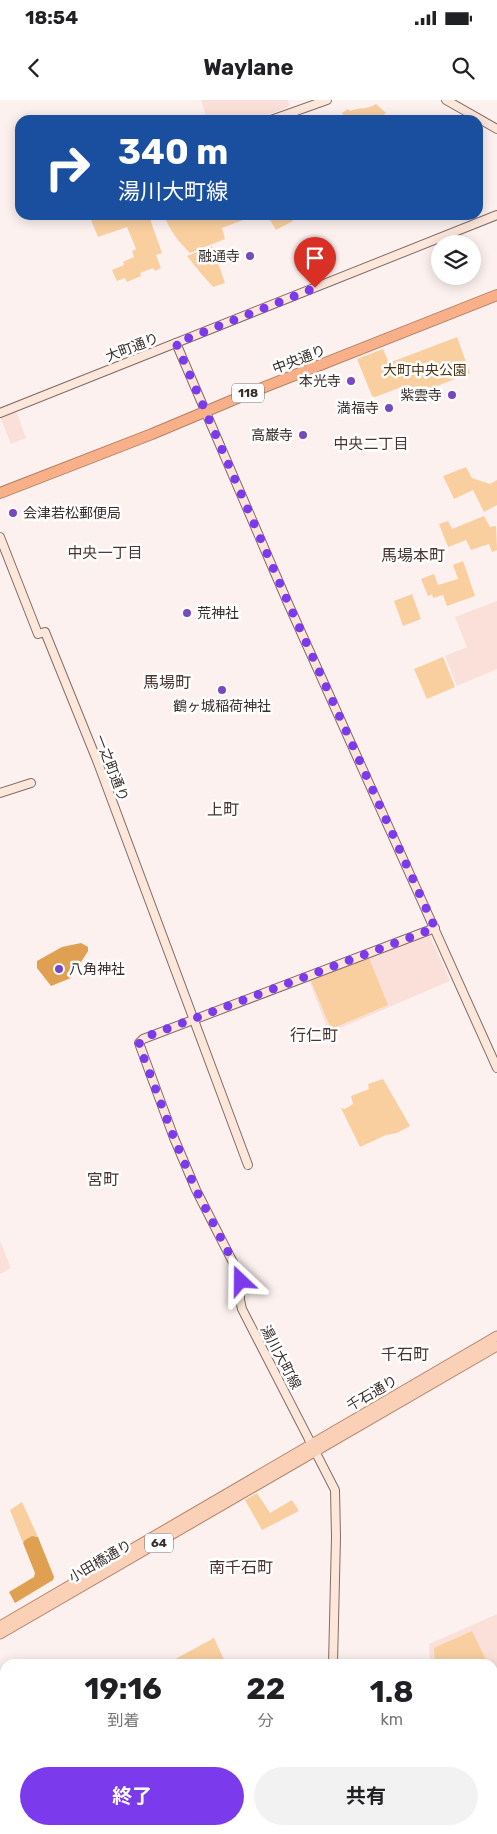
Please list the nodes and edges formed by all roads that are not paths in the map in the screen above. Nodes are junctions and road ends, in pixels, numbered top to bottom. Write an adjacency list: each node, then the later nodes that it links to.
1 (327, 100): 3 (street)
2 (446, 100): 4 (street)
3 (285, 115)
4 (472, 115)
5 (483, 121): 6 (street)
6 (497, 129)
7 (497, 215): 9 (street, 大町通り)
8 (497, 295): 10 (highway, 中央通り / 118)
9 (176, 343): 10 (street); 11 (street, 大町通り)
10 (205, 412): 12 (highway, 中央通り / 118); 16 (street)
11 (0, 413)
12 (0, 493)
13 (0, 537): 17 (street, 一之町通り)
14 (31, 783): 15 (street)
15 (0, 792)
16 (435, 928): 17 (street); 18 (street)
17 (193, 1020): 19 (street, 一之町通り); 22 (street, 湯川大町線)
18 (497, 1068)
19 (248, 1165)
20 (497, 1336): 22 (main road, 千石通り / 64)
21 (497, 1346): 22 (main road, 千石通り / 64)
22 (314, 1447): 23 (main road, 小田橋通り / 64); 24 (main road, 小田橋通り / 64); 25 (street, 湯川大町線)
23 (0, 1626)
24 (0, 1634)
25 (333, 1659)

